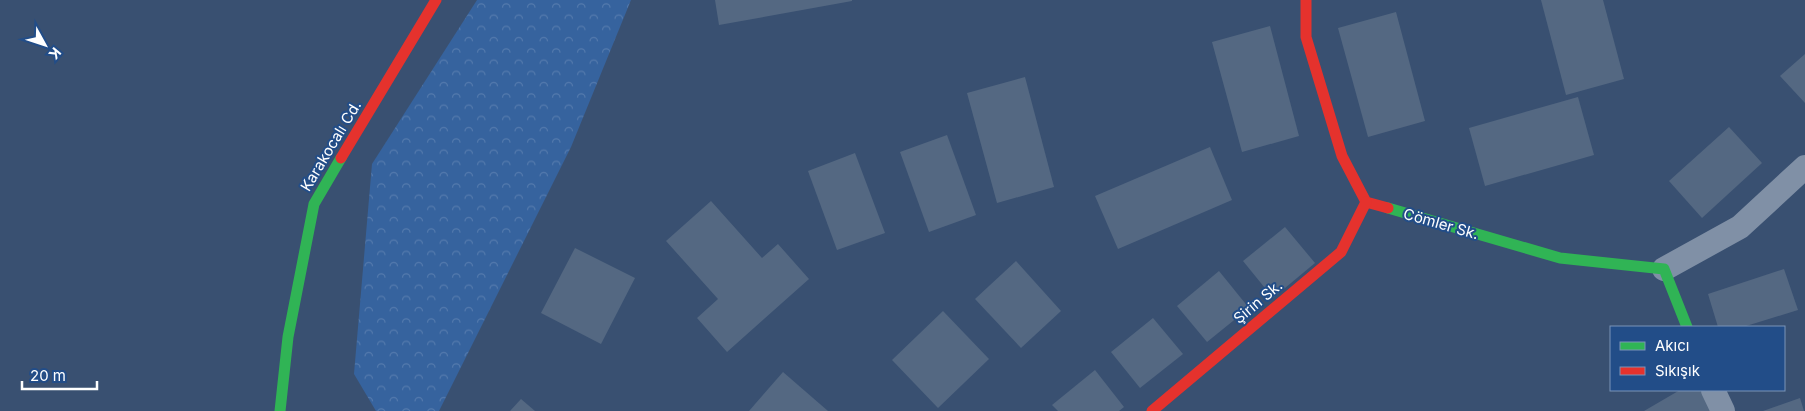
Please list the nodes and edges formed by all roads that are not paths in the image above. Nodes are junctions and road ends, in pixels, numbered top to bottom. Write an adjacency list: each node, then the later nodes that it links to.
1 (436, 0): 8 (street, Karakocalı Cd.)
2 (1306, 0): 4 (street)
3 (1805, 167): 5 (street)
4 (1366, 202): 5 (street, Cömler Sk.); 9 (street, Şirin Sk.)
5 (1664, 269): 6 (street)
6 (1687, 326)
7 (1713, 391): 10 (street)
8 (280, 411)
9 (1152, 411)
10 (1723, 411)

